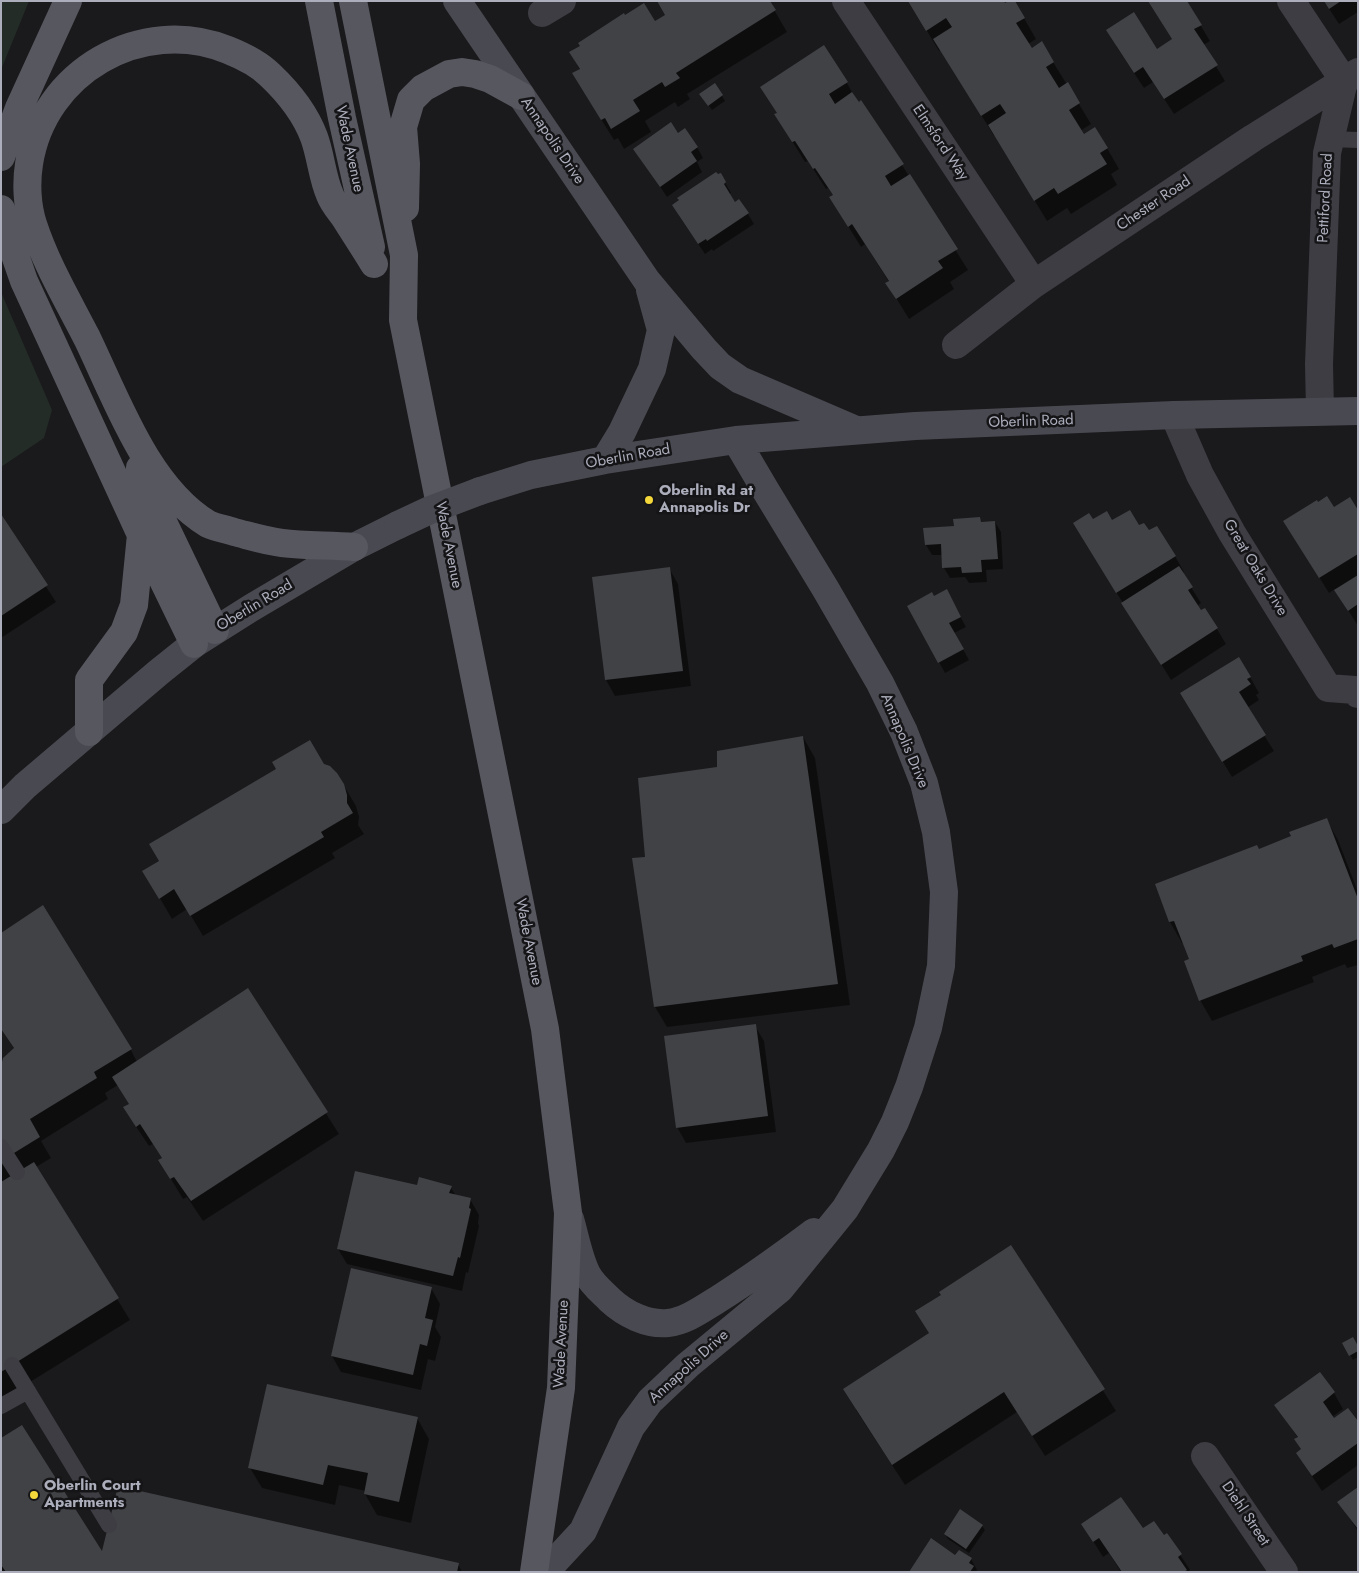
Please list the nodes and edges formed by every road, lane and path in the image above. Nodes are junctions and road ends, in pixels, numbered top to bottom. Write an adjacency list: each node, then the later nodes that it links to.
1 (68, 1): 11 (main road)
2 (319, 1): 14 (main road, Wade Avenue)
3 (353, 1): 13 (main road, Wade Avenue)
4 (457, 1): 8 (main road, Annapolis Drive)
5 (846, 1): 16 (street, Elmsford Way)
6 (1291, 1): 7 (street)
7 (1351, 76): 9 (street, Pettiford Road); 16 (street, Chester Road)
8 (521, 96): 13 (main road); 15 (main road, Annapolis Drive)
9 (1330, 139): 10 (lane); 20 (street, Pettiford Road)
10 (1358, 140)
11 (1, 157)
12 (1, 209): 26 (main road)
13 (404, 255): 17 (main road, Wade Avenue)
14 (374, 264): 17 (main road, Wade Avenue); 23 (main road)
15 (647, 281): 22 (main road, Annapolis Drive); 25 (main road, Annapolis Drive)
16 (1034, 284): 18 (street, Chester Road)
17 (403, 320): 35 (main road, Wade Avenue)
18 (956, 346)
19 (1358, 411): 20 (main road, Oberlin Road)
20 (1320, 412): 21 (main road, Oberlin Road)
21 (1174, 416): 22 (main road, Oberlin Road); 29 (street, Great Oaks Drive)
22 (857, 430): 24 (main road, Oberlin Road)
23 (136, 440): 27 (main road); 28 (main road)
24 (736, 440): 25 (main road, Oberlin Road); 34 (main road, Annapolis Drive)
25 (605, 460): 27 (main road, Oberlin Road, bridge)
26 (141, 535): 28 (main road); 30 (main road)
27 (354, 547): 28 (main road, Oberlin Road)
28 (204, 637): 30 (main road, Oberlin Road)
29 (1358, 694)
30 (89, 732): 31 (main road, Oberlin Road)
31 (1, 810)
32 (1, 1146): 33 (lane)
33 (17, 1172)
34 (845, 1209): 35 (main road, Annapolis Drive); 42 (main road, Annapolis Drive)
35 (568, 1213): 41 (main road, Wade Avenue)
36 (12, 1366): 37 (lane)
37 (28, 1391): 38 (lane); 40 (lane)
38 (1, 1406)
39 (1205, 1456): 43 (street, Diehl Street)
40 (108, 1524)
41 (534, 1572)
42 (545, 1572)
43 (1284, 1572)

